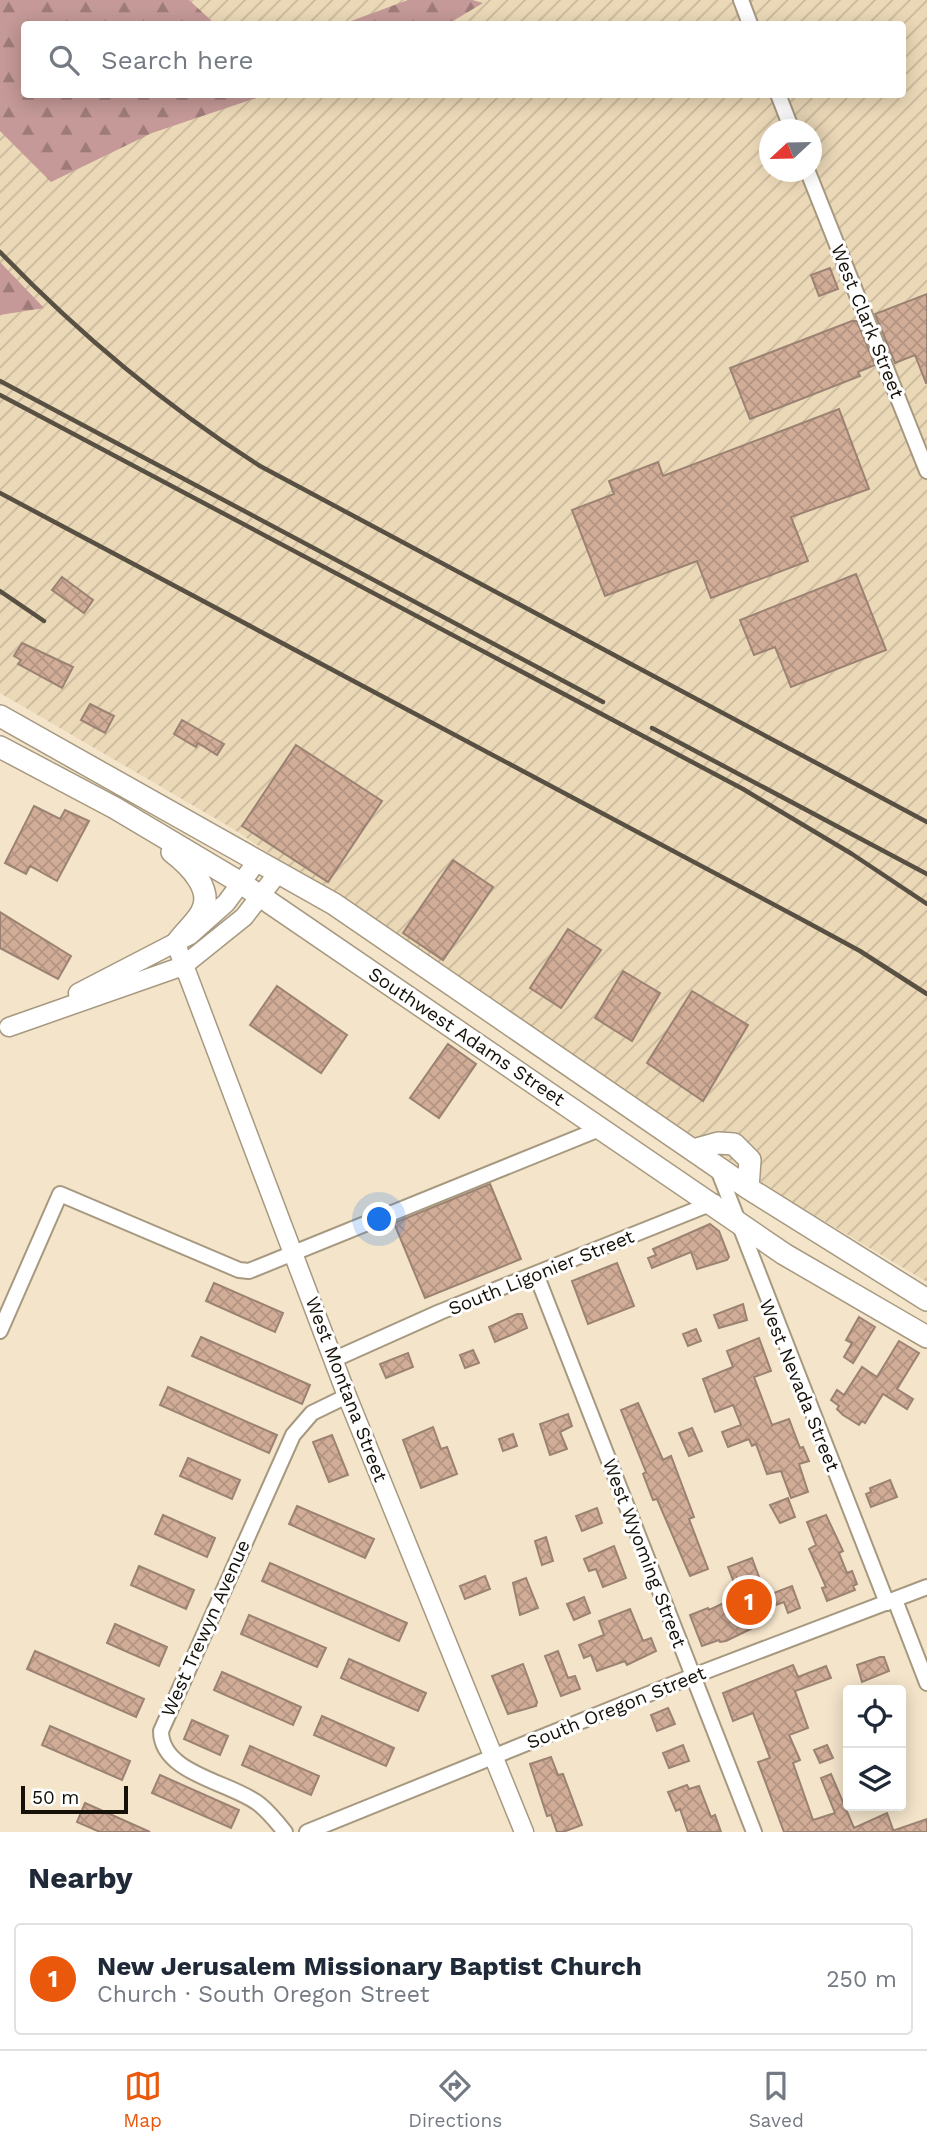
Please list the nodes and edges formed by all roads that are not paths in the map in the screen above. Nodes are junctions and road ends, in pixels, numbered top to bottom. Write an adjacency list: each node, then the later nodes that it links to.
1 (741, 0): 2 (street)
2 (749, 21)
3 (780, 98): 4 (street)
4 (788, 119)
5 (812, 182): 6 (street, West Clark Street)
6 (927, 471)
7 (0, 716): 10 (main road, Southwest Adams Street)
8 (0, 747): 9 (main road, Southwest Adams Street)
9 (115, 808): 12 (main road, Southwest Adams Street); 14 (main road)
10 (258, 860): 11 (main road, Southwest Adams Street); 12 (street)
11 (278, 873): 13 (street); 18 (main road, Southwest Adams Street)
12 (241, 883): 13 (main road, Southwest Adams Street); 14 (street)
13 (260, 896): 15 (street); 17 (main road, Southwest Adams Street)
14 (176, 944): 15 (street, West Montana Street); 16 (street)
15 (183, 966): 16 (street); 23 (street, West Montana Street)
16 (5, 1029)
17 (601, 1128): 21 (main road, Southwest Adams Street); 23 (street)
18 (693, 1150): 19 (main road, Southwest Adams Street); 20 (main road)
19 (717, 1167): 20 (main road, Southwest Adams Street); 21 (street)
20 (748, 1188): 21 (street, South Ligonier Street); 27 (main road, Southwest Adams Street)
21 (719, 1200): 22 (main road, Southwest Adams Street); 25 (street, South Ligonier Street)
22 (736, 1220): 24 (main road, Southwest Adams Street); 26 (street, West Nevada Street)
23 (295, 1253): 28 (street); 30 (street, West Montana Street)
24 (784, 1254): 26 (street); 29 (main road, Southwest Adams Street)
25 (536, 1274): 30 (street, South Ligonier Street); 34 (street, West Wyoming Street)
26 (757, 1275): 33 (street, West Nevada Street)
27 (927, 1300)
28 (0, 1331)
29 (927, 1337)
30 (335, 1359): 31 (street, West Montana Street)
31 (347, 1396): 36 (street, West Montana Street); 37 (street, West Trewyn Avenue)
32 (927, 1587): 33 (street, South Oregon Street)
33 (891, 1601): 34 (street, South Oregon Street); 35 (street, West Nevada Street)
34 (693, 1676): 36 (street, South Oregon Street); 40 (street, West Wyoming Street)
35 (927, 1683)
36 (495, 1757): 38 (street, South Oregon Street); 39 (street, West Montana Street)
37 (285, 1832)
38 (307, 1832)
39 (524, 1832)
40 (754, 1832)

